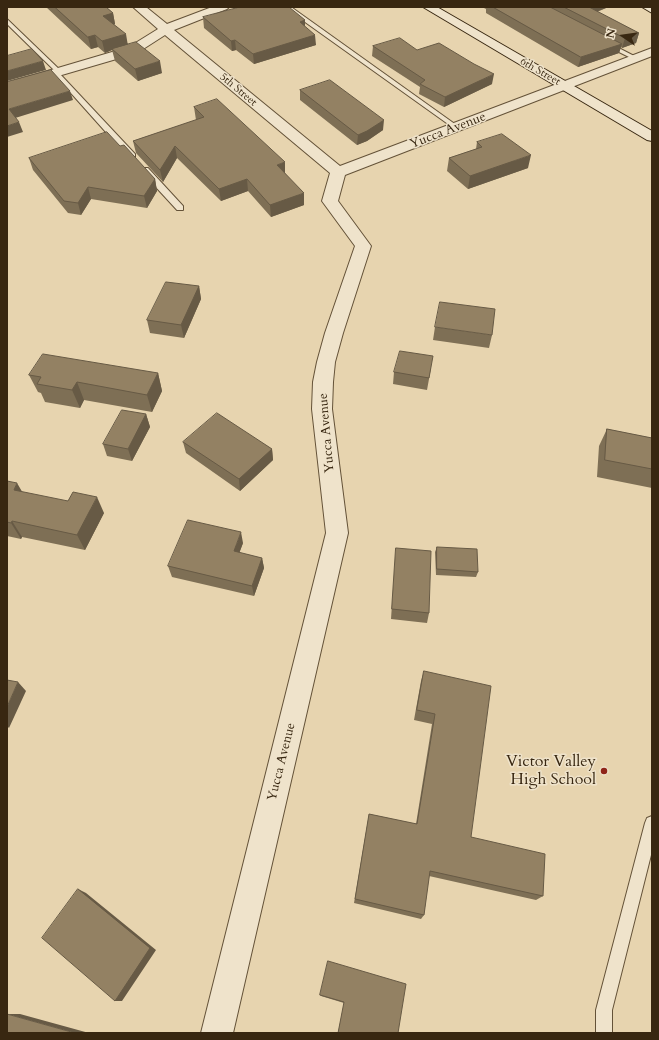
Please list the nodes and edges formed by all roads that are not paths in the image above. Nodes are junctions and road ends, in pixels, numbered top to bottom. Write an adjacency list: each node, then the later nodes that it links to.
1 (139, 7): 8 (street, 5th Street)
2 (223, 7): 8 (street)
3 (287, 7): 14 (lane)
4 (429, 7): 12 (street, 6th Street)
5 (648, 7): 6 (street)
6 (652, 9)
7 (7, 21): 11 (lane)
8 (166, 30): 11 (street); 16 (street, 5th Street)
9 (600, 40): 10 (lane)
10 (644, 55): 12 (street, Yucca Avenue)
11 (57, 72): 13 (street); 17 (lane)
12 (565, 86): 14 (street, Yucca Avenue); 15 (street, 6th Street)
13 (7, 87)
14 (457, 128): 16 (street, Yucca Avenue)
15 (652, 137)
16 (338, 172): 19 (street, Yucca Avenue)
17 (180, 208)
18 (652, 823): 20 (lane)
19 (217, 1033)
20 (604, 1033)

